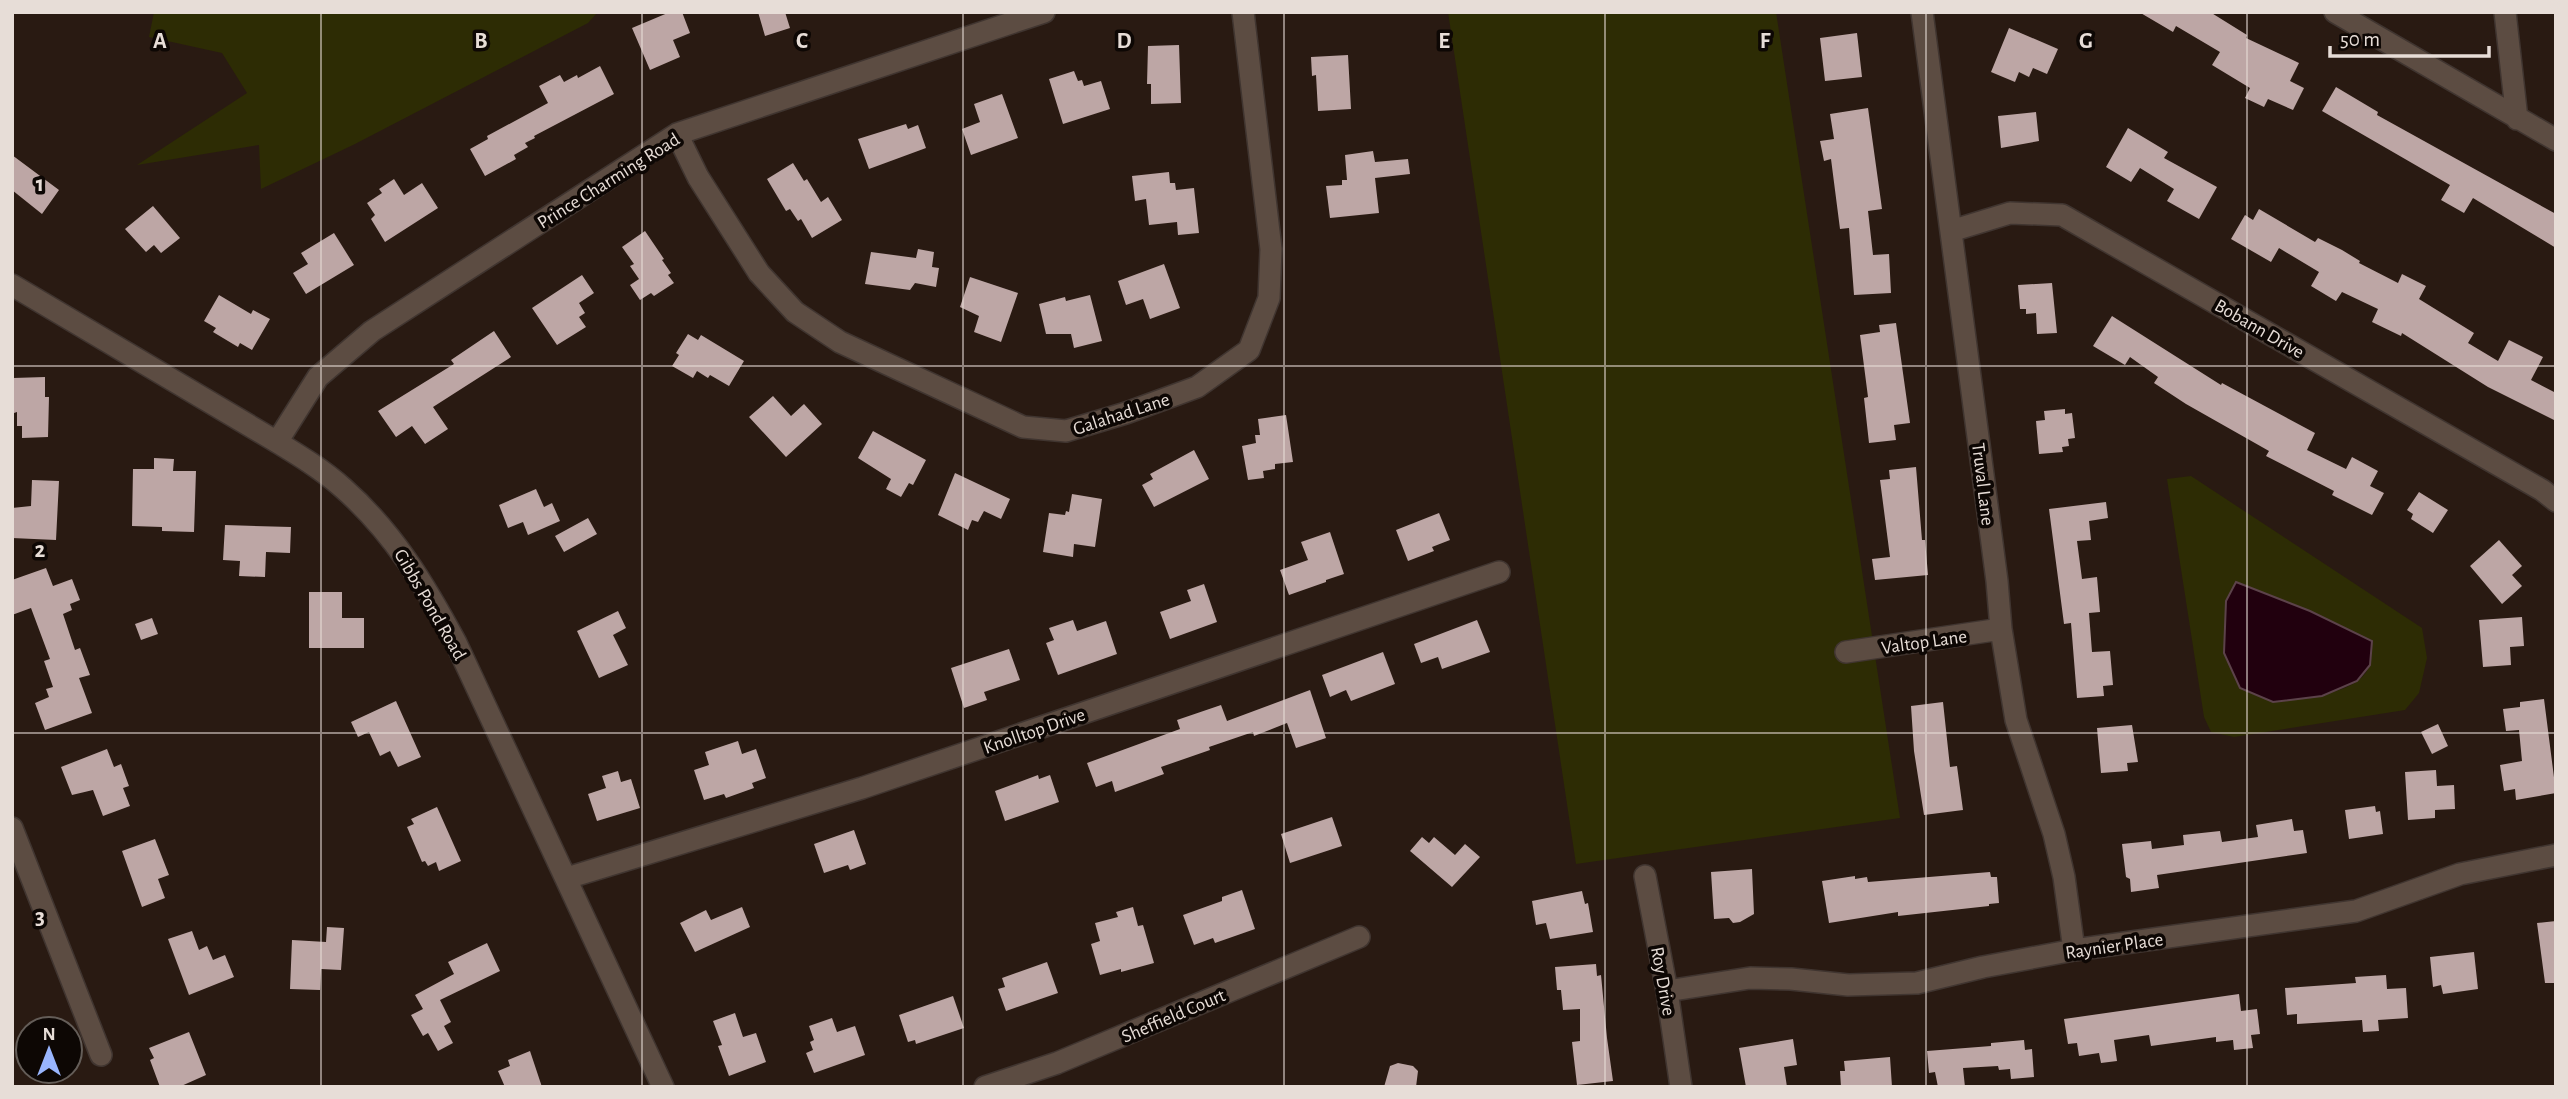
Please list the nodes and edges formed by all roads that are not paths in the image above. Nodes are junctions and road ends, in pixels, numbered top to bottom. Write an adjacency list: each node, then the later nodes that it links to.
1 (1044, 12): 7 (street, Prince Charming Road)
2 (1243, 12): 7 (street, Galahad Lane)
3 (1922, 12): 9 (street, Truval Lane)
4 (2335, 12): 6 (street)
5 (2505, 12): 6 (street)
6 (2517, 119): 8 (street)
7 (677, 134): 11 (street, Prince Charming Road)
8 (2556, 140)
9 (1951, 231): 12 (street, Bobann Drive); 14 (street, Truval Lane)
10 (12, 285): 11 (street, Gibbs Pond Road)
11 (277, 442): 19 (street, Gibbs Pond Road)
12 (2556, 501)
13 (1499, 572): 19 (street, Knolltop Drive)
14 (2001, 629): 15 (street, Valtop Lane); 21 (street, Truval Lane)
15 (1846, 652)
16 (12, 828): 23 (street)
17 (2556, 855): 21 (street, Raynier Place)
18 (1645, 876): 22 (street, Roy Drive)
19 (567, 878): 24 (street, Gibbs Pond Road)
20 (1359, 937): 25 (street, Sheffield Court)
21 (2074, 950): 22 (street, Raynier Place)
22 (1667, 991): 26 (street, Roy Drive)
23 (101, 1055)
24 (663, 1087)
25 (985, 1087)
26 (1681, 1087)

